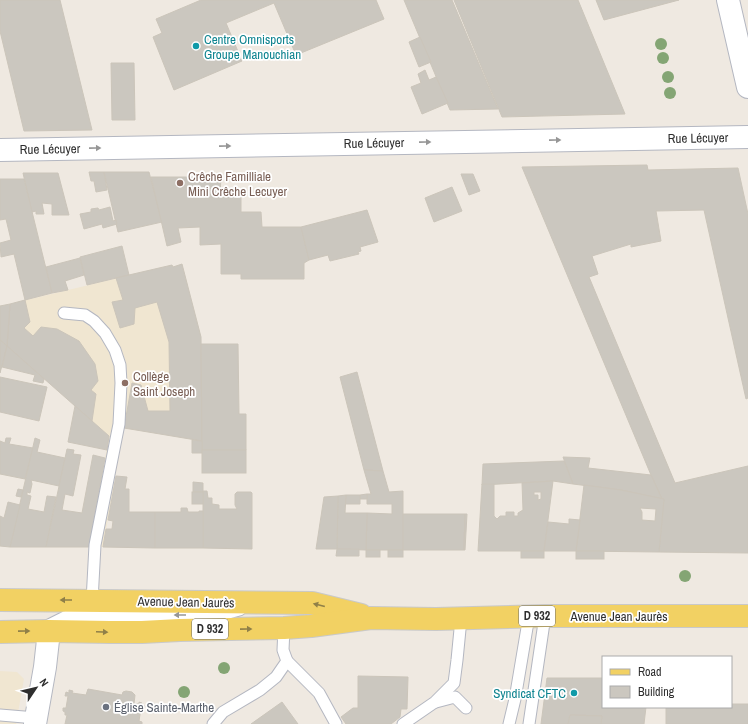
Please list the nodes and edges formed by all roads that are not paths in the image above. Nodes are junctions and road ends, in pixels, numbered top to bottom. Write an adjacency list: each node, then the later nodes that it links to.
1 (728, 0): 2 (street)
2 (748, 87)
3 (748, 137): 4 (street, Rue Lécuyer, one-way to 3)
4 (0, 150)
5 (64, 313): 7 (lane)
6 (0, 600): 7 (main road, Avenue Jean Jaurès / D 932, one-way to 6)
7 (92, 601): 8 (main road, Avenue Jean Jaurès / D 932)
8 (245, 602): 11 (main road, Avenue Jean Jaurès / D 932, one-way to 8); 14 (street, one-way to 14)
9 (537, 616): 10 (main road, Avenue Jean Jaurès / D 932); 12 (main road, Avenue Jean Jaurès / D 932); 24 (lane); 25 (lane)
10 (748, 616)
11 (371, 618): 12 (main road, Avenue Jean Jaurès / D 932); 13 (main road, Avenue Jean Jaurès / D 932)
12 (461, 619): 17 (lane)
13 (284, 628): 14 (main road, Avenue Jean Jaurès / D 932, one-way to 13); 16 (lane)
14 (49, 631): 15 (main road, Avenue Jean Jaurès / D 932, one-way to 14); 20 (street)
15 (0, 632)
16 (287, 661): 21 (lane); 22 (lane)
17 (435, 702): 18 (lane); 23 (lane)
18 (466, 708)
19 (0, 715): 20 (lane)
20 (36, 721)
21 (213, 724)
22 (336, 724)
23 (403, 724)
24 (509, 724)
25 (529, 724)

